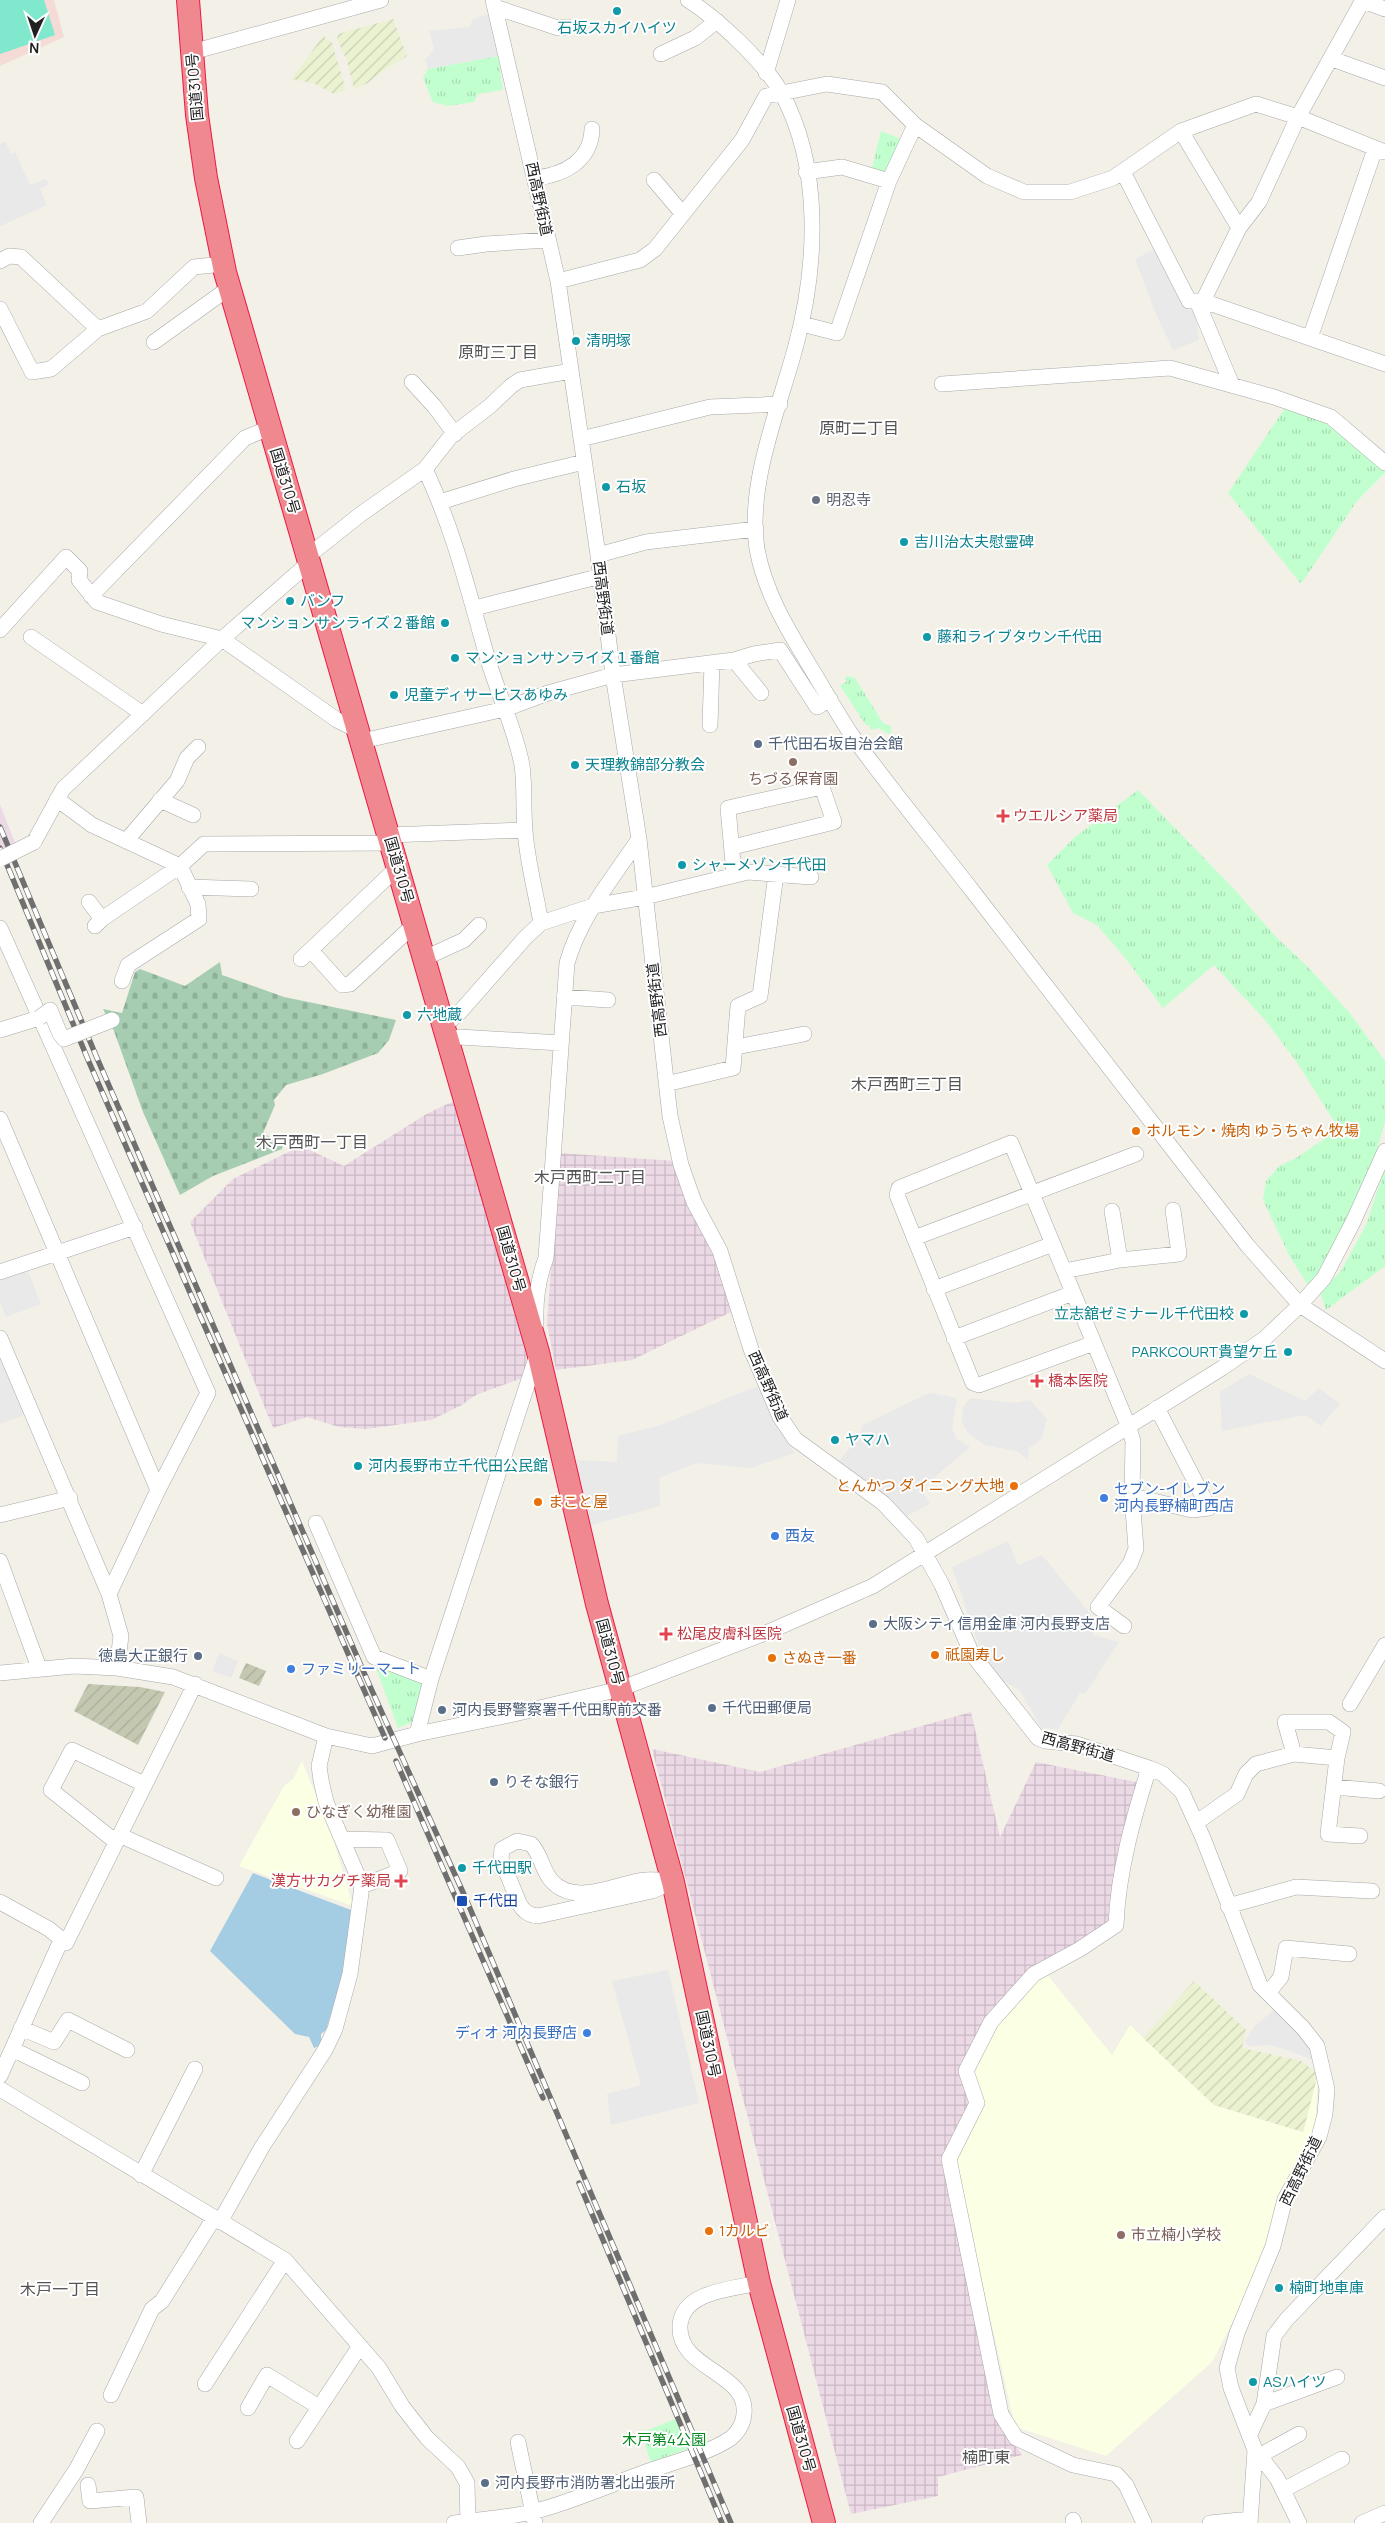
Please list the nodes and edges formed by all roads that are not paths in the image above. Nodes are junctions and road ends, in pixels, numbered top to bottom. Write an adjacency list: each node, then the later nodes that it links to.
1 (188, 0): 10 (highway, 国道310号)
2 (381, 0): 10 (street)
3 (688, 0): 8 (street)
4 (788, 0): 13 (street)
5 (1363, 1): 7 (street); 12 (street)
6 (494, 4): 9 (street); 23 (street, 西高野街道)
7 (1385, 9)
8 (717, 21): 11 (street); 13 (street)
9 (568, 28)
10 (192, 52): 31 (highway, 国道310号)
11 (661, 54)
12 (1332, 59): 14 (street); 16 (street)
13 (766, 73): 15 (street)
14 (1385, 78)
15 (780, 92): 17 (street); 21 (street); 26 (street)
16 (1298, 117): 19 (street); 20 (street); 27 (street)
17 (915, 125): 22 (street); 25 (street)
18 (592, 129): 23 (street)
19 (1181, 131): 22 (street); 27 (street)
20 (1380, 150): 38 (street)
21 (806, 172): 25 (street); 36 (street)
22 (1123, 172): 34 (street)
23 (535, 178): 28 (street, 西高野街道)
24 (654, 180): 26 (street)
25 (889, 181): 36 (street)
26 (682, 213): 32 (street)
27 (1239, 228): 34 (street)
28 (548, 240): 29 (street); 32 (street, 西高野街道)
29 (458, 248)
30 (0, 261): 37 (street)
31 (223, 264): 33 (highway, 国道310号); 37 (street)
32 (558, 281): 41 (street, 西高野街道)
33 (229, 288): 39 (street); 46 (highway, 国道310号)
34 (1200, 301): 38 (street); 44 (street)
35 (0, 309): 37 (street)
36 (802, 324): 45 (street)
37 (98, 329)
38 (1310, 338): 40 (street)
39 (154, 342)
40 (1385, 362)
41 (571, 371): 47 (street); 48 (street, 西高野街道)
42 (412, 382): 47 (street)
43 (942, 384): 44 (street)
44 (1232, 385): 50 (street)
45 (780, 404): 48 (street); 53 (street)
46 (269, 428): 55 (highway, 国道310号); 57 (street)
47 (455, 434): 51 (street)
48 (581, 439): 49 (street, 西高野街道)
49 (584, 462): 52 (street); 54 (street, 西高野街道)
50 (1385, 463)
51 (425, 469): 52 (street); 55 (street)
52 (440, 502): 58 (street)
53 (756, 529): 54 (street); 66 (street)
54 (598, 555): 56 (street, 西高野街道)
55 (309, 561): 61 (street); 70 (highway, 国道310号)
56 (601, 576): 58 (street); 64 (street, 西高野街道)
57 (91, 596): 59 (street); 61 (street)
58 (475, 608): 67 (street)
59 (0, 630)
60 (31, 637): 68 (street)
61 (222, 639): 68 (street); 70 (street)
62 (734, 660): 63 (street); 65 (street); 66 (street)
63 (712, 663): 64 (street); 69 (street)
64 (613, 675): 67 (street); 77 (street, 西高野街道)
65 (761, 693)
66 (830, 699): 125 (street)
67 (505, 708): 70 (street); 75 (street)
68 (143, 714): 72 (street)
69 (710, 725)
70 (360, 736): 76 (highway, 国道310号)
71 (198, 747): 73 (street)
72 (57, 800): 78 (street); 80 (street, bridge)
73 (160, 800): 74 (street); 78 (street)
74 (193, 815)
75 (525, 830): 76 (street); 92 (street)
76 (390, 839): 81 (street); 82 (highway, 国道310号)
77 (639, 839): 88 (street, 西高野街道); 90 (street)
78 (126, 841): 81 (street)
79 (733, 846): 79 (street); 83 (street)
80 (0, 859)
81 (180, 866): 86 (street); 89 (street)
82 (398, 867): 91 (highway, 国道310号); 98 (street)
83 (734, 874): 84 (street); 88 (street)
84 (776, 874): 85 (street); 108 (street)
85 (811, 877)
86 (189, 887): 87 (street); 99 (street)
87 (251, 889)
88 (645, 897): 90 (street); 109 (street, 西高野街道)
89 (89, 902)
90 (594, 906): 92 (street); 100 (street)
91 (415, 924): 96 (street); 97 (highway, 国道310号)
92 (541, 924): 105 (street)
93 (479, 925): 97 (street)
94 (0, 928): 95 (street)
95 (5, 954): 102 (street)
96 (317, 957)
97 (425, 958): 105 (highway, 国道310号)
98 (301, 959)
99 (122, 981)
100 (564, 996): 101 (street); 107 (street)
101 (608, 1000)
102 (39, 1018): 103 (street, bridge); 104 (street); 116 (street)
103 (112, 1020)
104 (0, 1030)
105 (447, 1032): 107 (street); 129 (highway, 国道310号)
106 (804, 1034): 108 (street)
107 (561, 1043): 129 (street)
108 (736, 1047): 109 (street)
109 (666, 1084): 138 (street, 西高野街道)
110 (0, 1119): 119 (street)
111 (1385, 1151): 125 (street)
112 (1136, 1154): 113 (street)
113 (1032, 1194): 117 (street); 117 (street); 118 (street)
114 (1173, 1210): 120 (street)
115 (1112, 1211): 120 (street)
116 (135, 1227): 119 (street); 133 (street)
117 (914, 1238): 123 (street)
118 (1053, 1244): 121 (street); 123 (street)
119 (56, 1254): 122 (street); 133 (street)
120 (1120, 1260): 121 (street)
121 (1064, 1271): 124 (street)
122 (0, 1272)
123 (934, 1290): 126 (street)
124 (1073, 1293): 126 (street); 127 (street)
125 (1300, 1305): 130 (street); 131 (street)
126 (954, 1338): 127 (street)
127 (1094, 1343): 132 (street)
128 (2, 1345): 135 (street)
129 (538, 1352): 146 (street); 148 (highway, 国道310号)
130 (1385, 1360)
131 (1157, 1408): 132 (street); 134 (street)
132 (1128, 1425): 134 (street); 138 (street)
133 (158, 1490): 140 (street)
134 (1132, 1496): 141 (street)
135 (70, 1498): 136 (street); 140 (street)
136 (0, 1515)
137 (316, 1524): 146 (street)
138 (926, 1555): 148 (street); 154 (street, 西高野街道)
139 (0, 1561): 143 (street)
140 (109, 1594): 144 (street)
141 (1124, 1626)
142 (1385, 1645): 149 (street)
143 (39, 1668): 144 (street); 145 (street)
144 (117, 1668): 147 (street)
145 (0, 1673)
146 (431, 1680): 150 (street)
147 (194, 1684): 151 (street); 155 (street)
148 (620, 1689): 150 (street); 163 (highway, 国道310号)
149 (1350, 1704)
150 (417, 1734): 151 (street)
151 (326, 1736): 160 (street)
152 (1294, 1754): 153 (street); 153 (street); 158 (street)
153 (1337, 1758): 156 (street)
154 (1149, 1768): 158 (street, 西高野街道); 205 (street)
155 (144, 1784): 161 (street); 161 (street)
156 (1334, 1787): 157 (street); 159 (street)
157 (1379, 1791)
158 (1197, 1822): 167 (street, 西高野街道)
159 (1360, 1836)
160 (342, 1838): 164 (street); 164 (street)
161 (117, 1839): 162 (street); 168 (street)
162 (216, 1878)
163 (673, 1882): 163 (street); 182 (highway, 国道310号)
164 (362, 1886): 180 (street)
165 (1372, 1891): 167 (street)
166 (0, 1902): 168 (street)
167 (1228, 1906): 170 (street, 西高野街道)
168 (62, 1938): 171 (street)
169 (1349, 1954): 170 (street)
170 (1268, 1993): 191 (street, 西高野街道)
171 (21, 2028): 172 (street); 173 (street)
172 (12, 2049): 175 (street); 176 (street)
173 (127, 2050)
174 (195, 2069): 178 (street)
175 (0, 2076)
176 (82, 2083)
177 (0, 2089): 178 (street)
178 (141, 2175): 180 (street)
179 (1385, 2217): 187 (street)
180 (217, 2220): 181 (street); 186 (street)
181 (285, 2260): 183 (street); 185 (street)
182 (759, 2282): 199 (street); 204 (highway, 国道310号)
183 (360, 2346): 188 (street); 201 (street)
184 (1337, 2377): 187 (street)
185 (205, 2384)
186 (111, 2395)
187 (1264, 2404): 191 (street)
188 (319, 2407): 189 (street); 193 (street)
189 (248, 2408)
190 (97, 2431): 202 (street)
191 (1250, 2434): 195 (street, 西高野街道)
192 (1300, 2434): 195 (street)
193 (297, 2441)
194 (518, 2442): 199 (street)
195 (1257, 2453): 198 (street, 西高野街道); 200 (street)
196 (1342, 2459): 198 (street)
197 (88, 2484): 203 (street)
198 (1282, 2490): 207 (street, 西高野街道)
199 (534, 2518): 201 (street)
200 (1250, 2521): 206 (street)
201 (463, 2522)
202 (41, 2523)
203 (139, 2523)
204 (824, 2523)
205 (1144, 2523)
206 (1210, 2523)
207 (1300, 2523)

